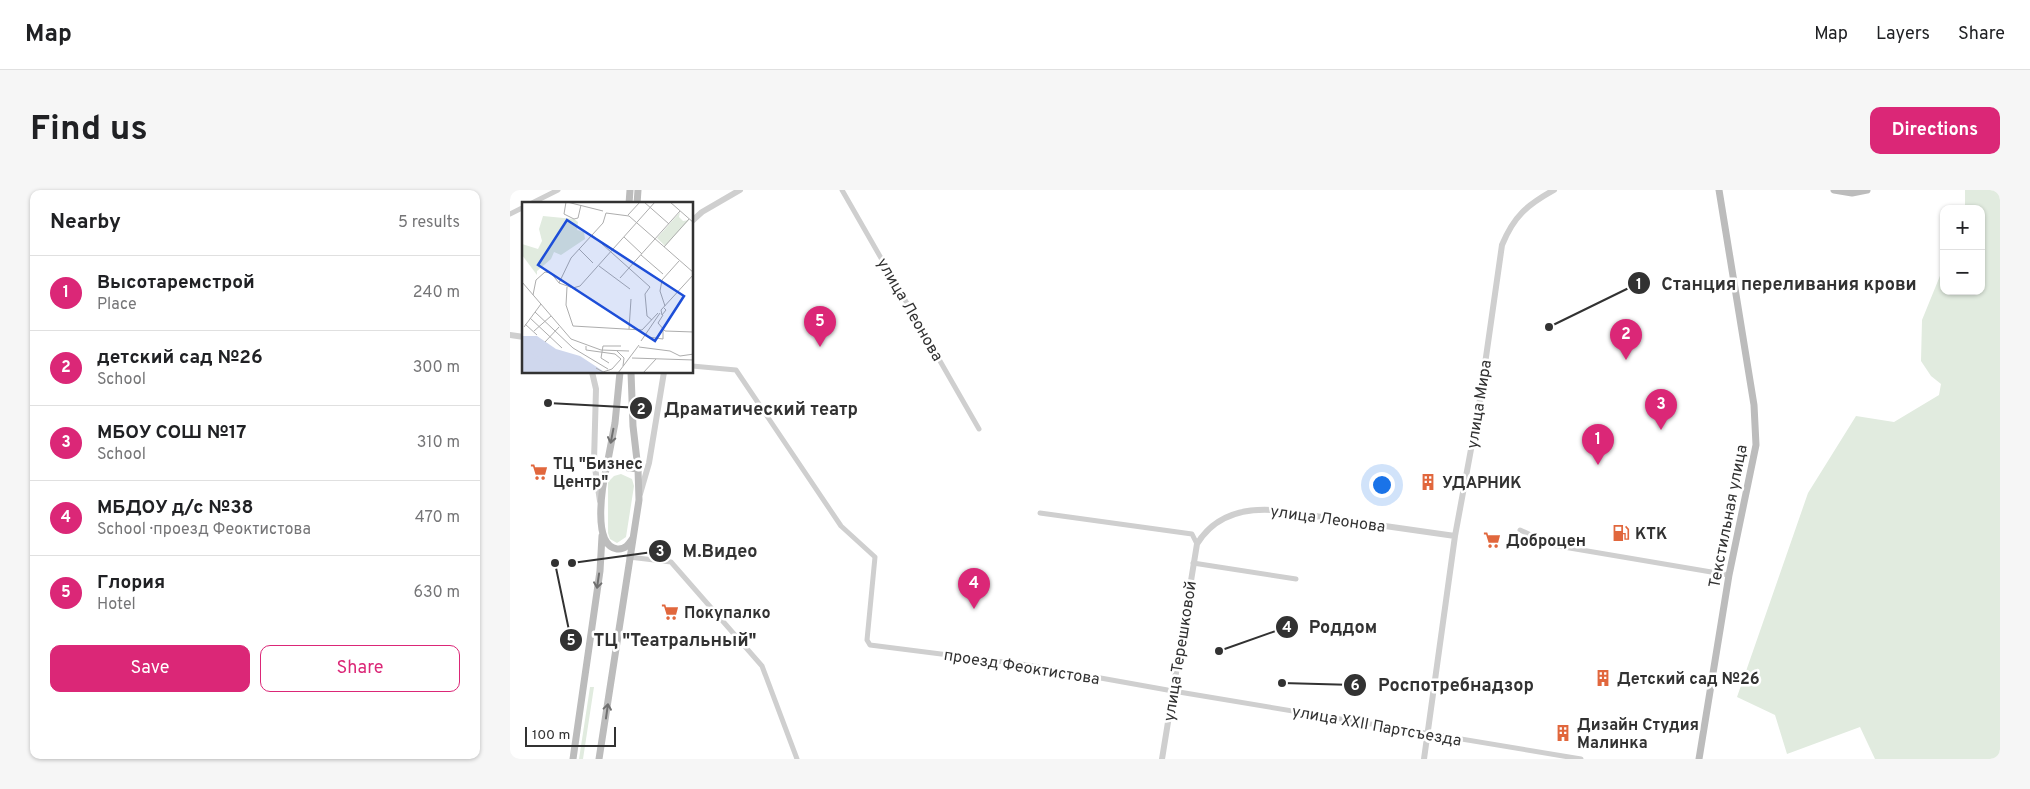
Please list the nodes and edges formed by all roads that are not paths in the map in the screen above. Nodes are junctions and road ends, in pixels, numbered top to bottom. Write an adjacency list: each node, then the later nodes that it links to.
1 (558, 190): 8 (street)
2 (740, 190): 11 (street)
3 (842, 190): 17 (street, улица Леонова)
4 (1554, 190): 27 (street, улица Мира)
5 (1719, 190): 32 (main road, Текстильная улица)
6 (1834, 190): 7 (main road)
7 (1867, 190)
8 (534, 202)
9 (522, 208): 10 (street)
10 (510, 214)
11 (694, 219)
12 (694, 366): 34 (street, проезд Феоктистова)
13 (592, 374): 18 (street)
14 (620, 374): 20 (main road, one-way to 20)
15 (631, 374): 21 (main road)
16 (664, 374): 19 (street)
17 (978, 429)
18 (594, 462): 20 (street); 23 (street)
19 (649, 463): 21 (street); 22 (street)
20 (607, 465): 21 (main road); 23 (main road)
21 (638, 469): 22 (main road)
22 (639, 500): 28 (main road)
23 (601, 504): 26 (main road)
24 (1040, 513): 29 (street)
25 (1520, 530): 32 (street)
26 (602, 533): 28 (main road); 36 (main road, one-way to 36)
27 (1455, 536): 29 (street, улица Леонова); 35 (street, улица Мира)
28 (633, 538): 30 (main road)
29 (1197, 544): 31 (street, улица Терешковой)
30 (629, 557): 37 (main road, one-way to 30); 38 (street)
31 (1193, 563): 33 (street); 34 (street, улица Терешковой)
32 (1729, 575): 42 (main road, Текстильная улица)
33 (1296, 579)
34 (1173, 691): 35 (street, улица XXII Партсъезда); 39 (street, улица Терешковой)
35 (1428, 734): 40 (street, улица Мира); 41 (street, улица XXII Партсъезда)
36 (574, 759)
37 (599, 759)
38 (797, 759)
39 (1162, 759)
40 (1424, 759)
41 (1581, 759)
42 (1699, 759)

